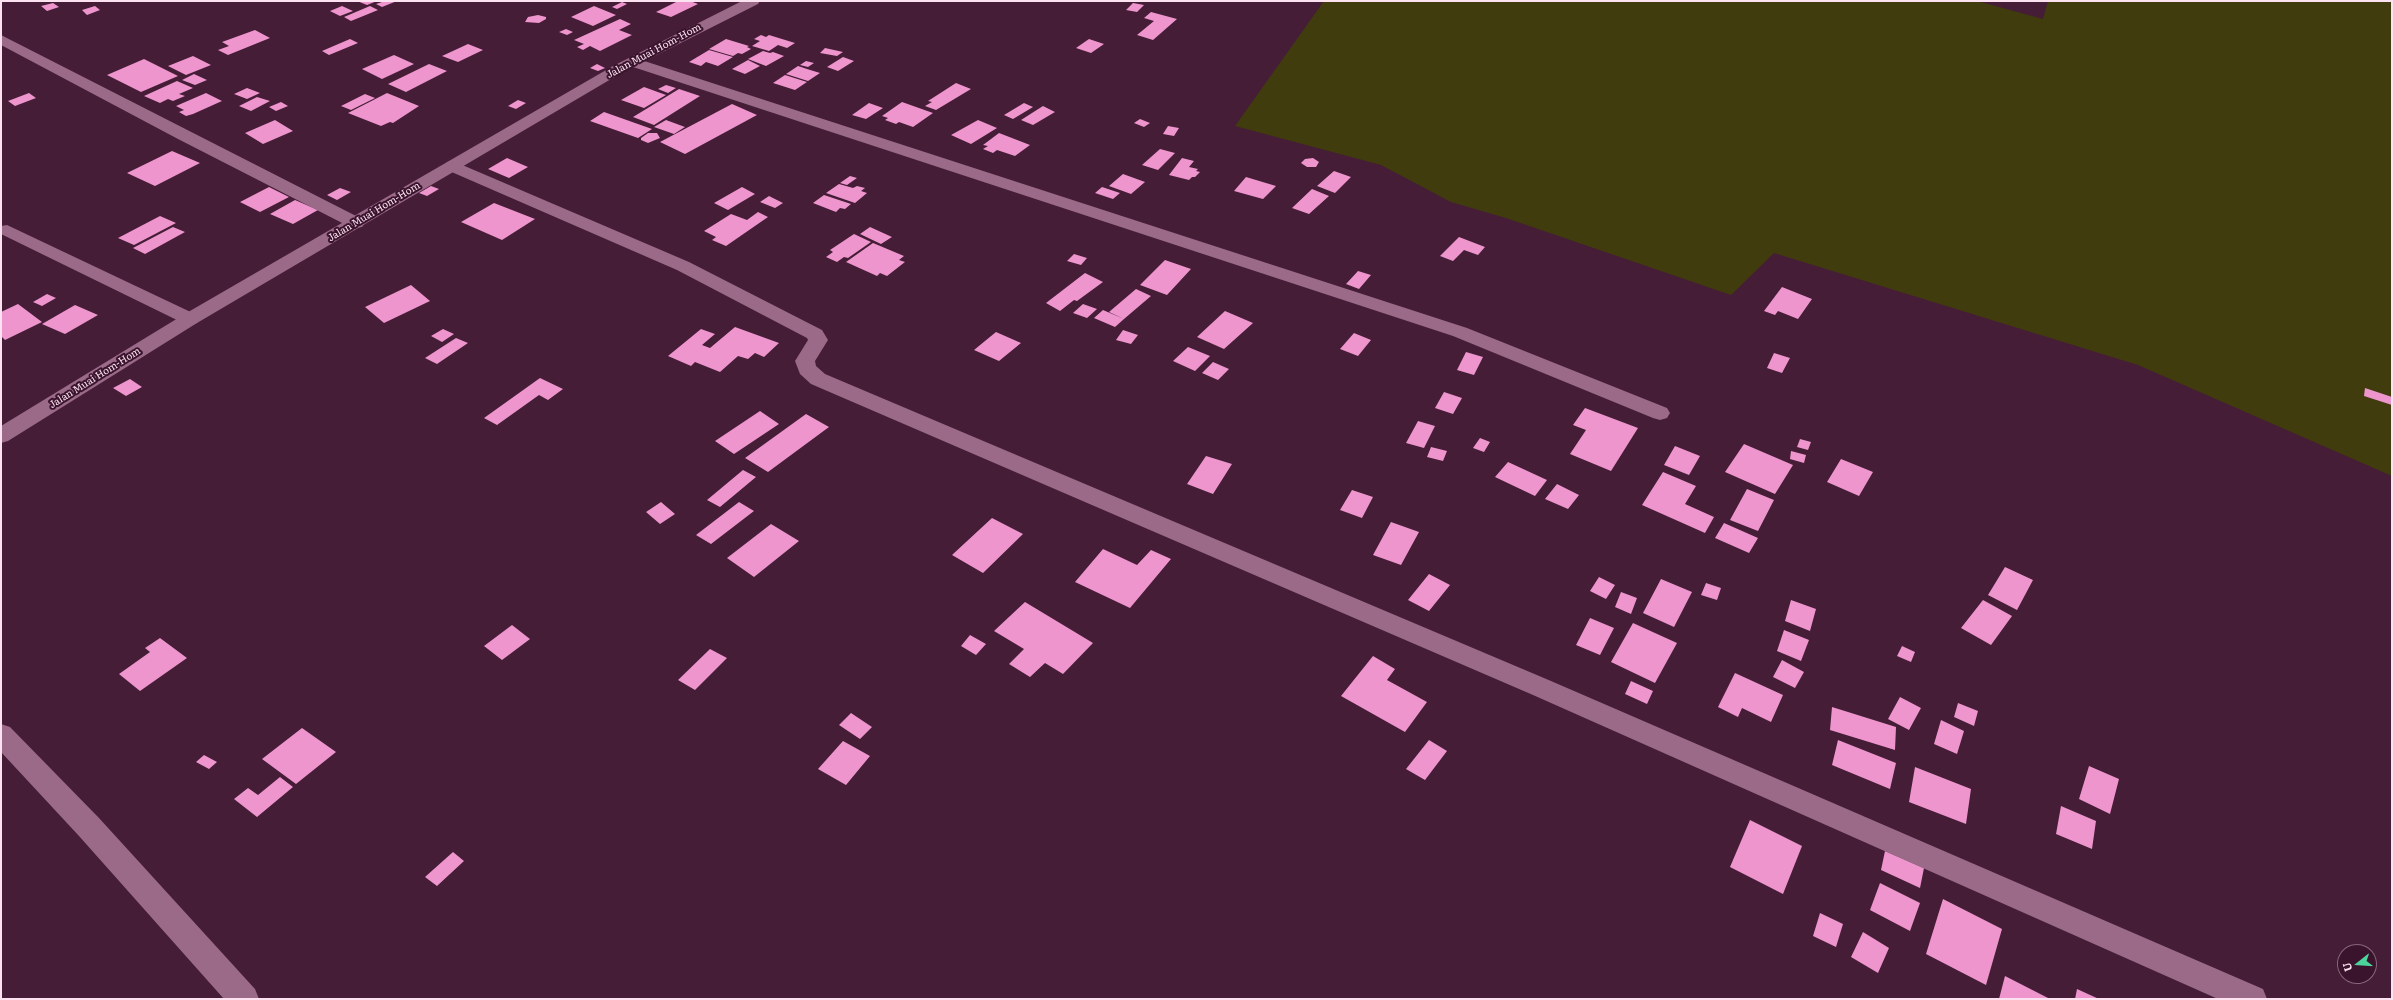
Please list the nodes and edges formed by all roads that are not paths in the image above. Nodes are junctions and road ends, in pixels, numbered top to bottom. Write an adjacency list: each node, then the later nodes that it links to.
1 (753, 1): 3 (street, Jalan Muai Hom-Hom)
2 (1, 39): 5 (street)
3 (632, 62): 4 (street, Jalan Muai Hom-Hom); 8 (street)
4 (453, 166): 5 (street, Jalan Muai Hom-Hom); 12 (street)
5 (356, 223): 7 (street, Jalan Muai Hom-Hom)
6 (6, 230): 7 (street)
7 (190, 319): 9 (street, Jalan Muai Hom-Hom)
8 (1660, 413)
9 (1, 436)
10 (1, 735): 11 (street)
11 (244, 999)
12 (2252, 999)

